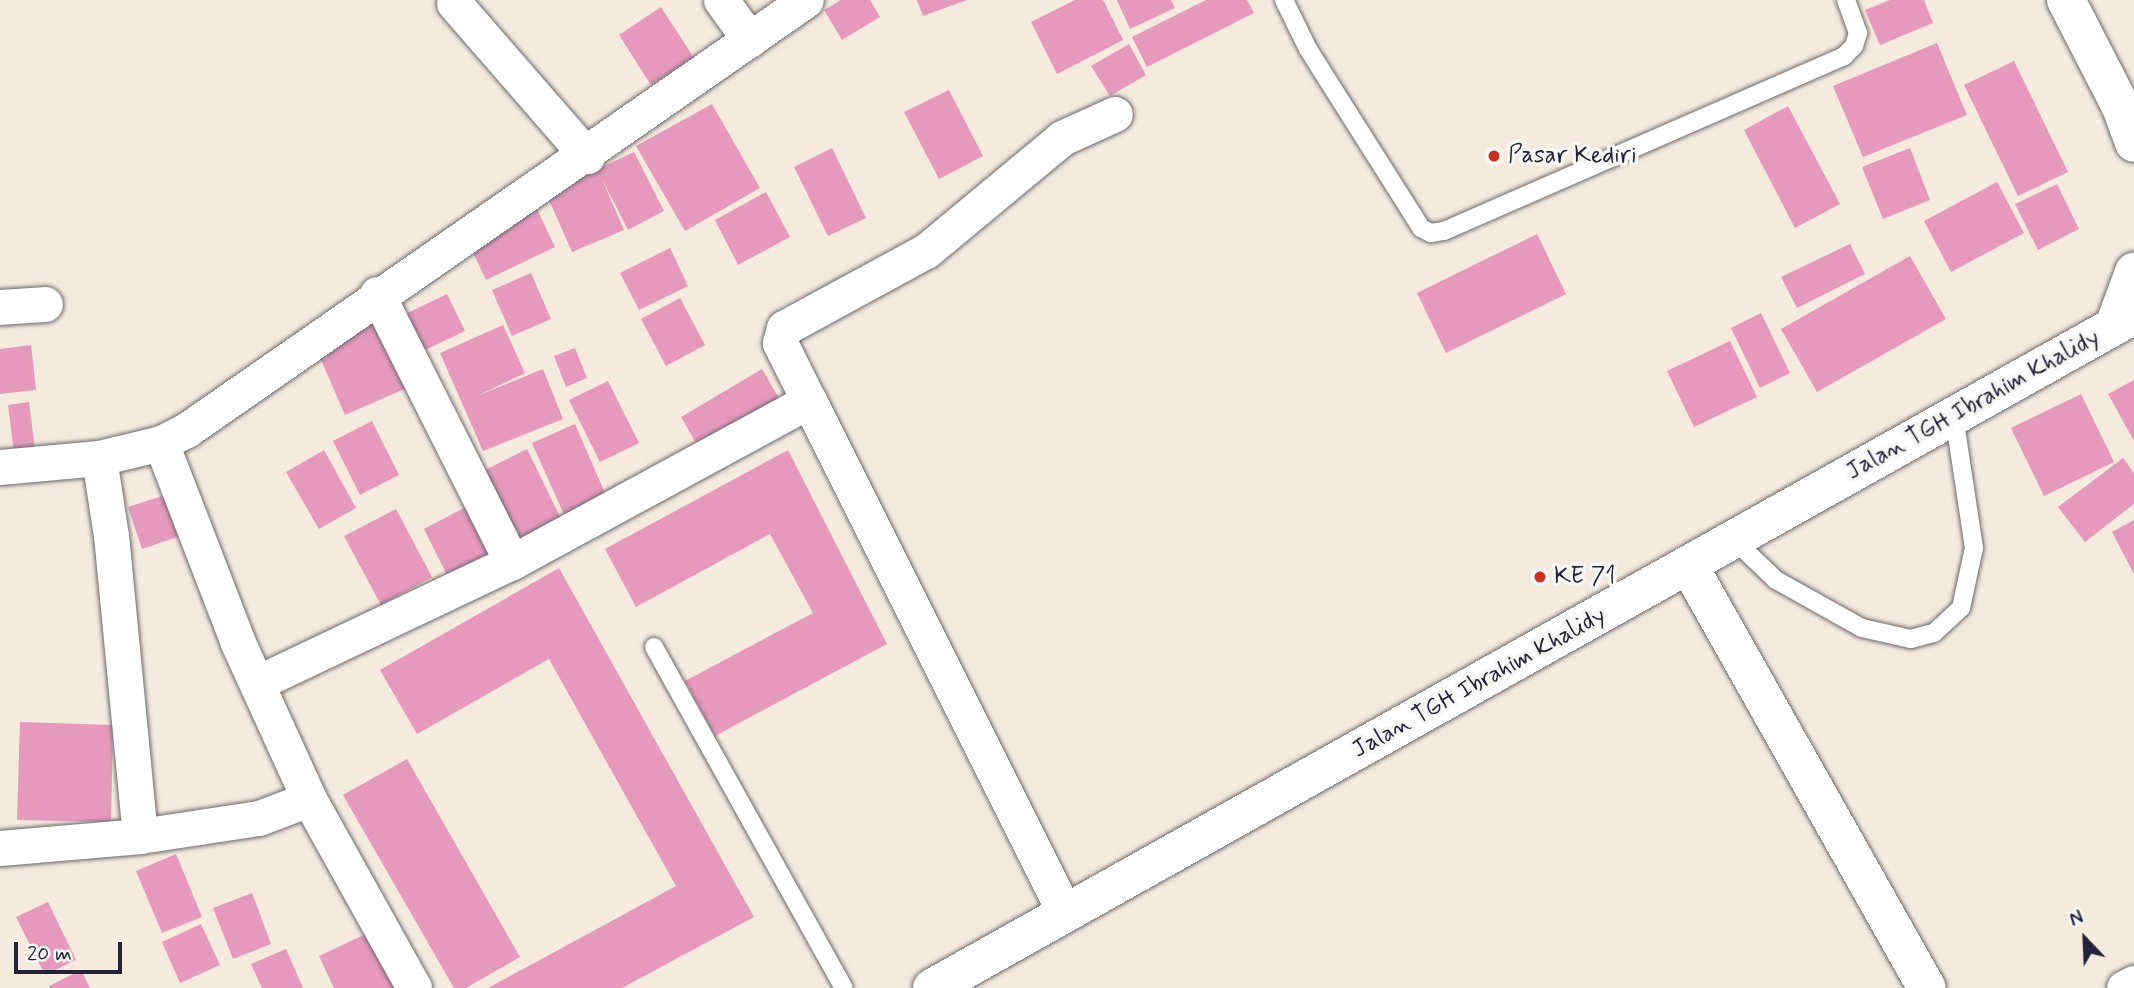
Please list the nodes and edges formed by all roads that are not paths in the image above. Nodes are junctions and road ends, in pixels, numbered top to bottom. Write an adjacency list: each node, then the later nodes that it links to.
1 (722, 0): 7 (street)
2 (806, 0): 7 (street)
3 (1284, 0): 4 (lane)
4 (1846, 0)
5 (2070, 3): 8 (main road)
6 (454, 4): 12 (street)
7 (750, 40): 12 (street)
8 (2099, 63): 9 (main road); 11 (main road)
9 (2134, 81)
10 (1115, 114): 18 (street)
11 (2134, 143)
12 (587, 156): 14 (street)
13 (2134, 272): 17 (main road)
14 (377, 294): 20 (street); 24 (street)
15 (46, 304): 16 (street)
16 (0, 307)
17 (2124, 320): 19 (main road, Jalan TGH Ibrahim Khalidy)
18 (809, 401): 24 (street); 31 (street)
19 (1954, 416): 23 (main road, Jalan TGH Ibrahim Khalidy); 23 (lane)
20 (161, 443): 21 (street); 27 (street)
21 (99, 458): 22 (street); 29 (street)
22 (0, 467)
23 (1734, 540): 25 (main road, Jalan TGH Ibrahim Khalidy)
24 (512, 562): 27 (street)
25 (1689, 566): 31 (main road, Jalan TGH Ibrahim Khalidy); 36 (main road)
26 (654, 647): 35 (lane)
27 (257, 683): 28 (street)
28 (309, 799): 29 (street); 34 (street)
29 (140, 836): 30 (street)
30 (0, 848)
31 (1065, 913): 33 (main road, Jalan TGH Ibrahim Khalidy)
32 (2134, 982): 37 (street)
33 (954, 983)
34 (414, 988)
35 (844, 988)
36 (1927, 988)
37 (2124, 988)

